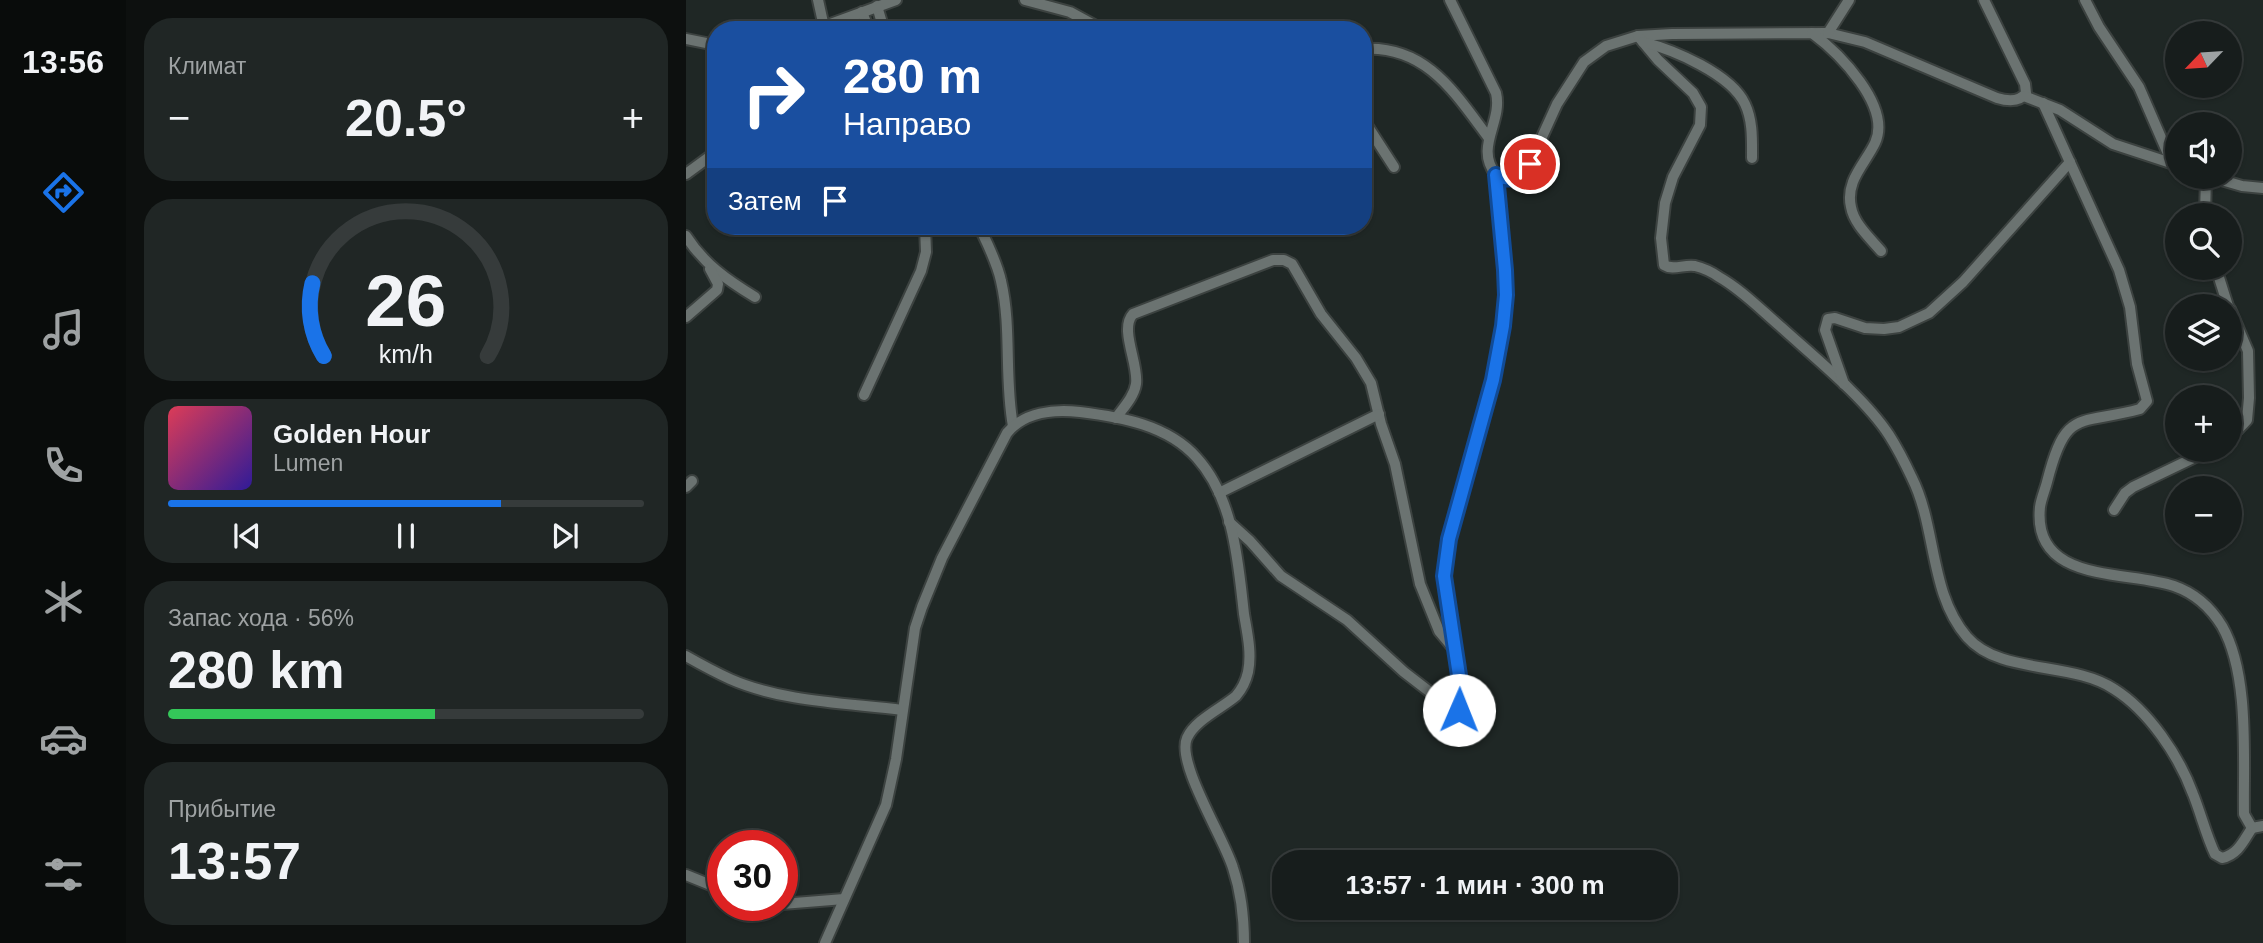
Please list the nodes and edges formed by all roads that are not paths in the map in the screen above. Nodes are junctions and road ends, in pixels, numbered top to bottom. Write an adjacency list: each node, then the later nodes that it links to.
1 (818, 0): 10 (street)
2 (896, 0): 8 (street)
3 (1025, 0): 14 (street)
4 (1450, 0): 24 (street)
5 (1849, 0): 16 (street)
6 (1984, 0): 21 (street)
7 (2085, 0): 25 (street)
8 (877, 6): 9 (street); 13 (street)
9 (862, 12): 11 (street); 12 (street)
10 (819, 21)
11 (838, 21)
12 (866, 21)
13 (881, 21)
14 (1084, 21)
15 (1810, 32): 16 (street); 18 (street); 38 (street)
16 (1828, 33): 21 (street)
17 (686, 39): 19 (street)
18 (1640, 39): 27 (street); 32 (street); 43 (street)
19 (707, 44)
20 (1372, 49): 24 (street)
21 (2024, 96): 22 (street)
22 (2043, 103): 28 (street); 29 (street)
23 (1372, 133): 30 (street)
24 (1488, 137): 32 (street)
25 (2165, 144)
26 (707, 159): 31 (street)
27 (1752, 159)
28 (2165, 161)
29 (2070, 162): 43 (street); 56 (street)
30 (1394, 167)
31 (686, 174)
32 (1496, 175): 53 (street)
33 (2242, 184): 34 (street)
34 (2263, 188)
35 (925, 235): 44 (street)
36 (983, 235): 48 (street)
37 (686, 236): 39 (street)
38 (1881, 251)
39 (707, 263): 40 (street); 41 (street)
40 (755, 297)
41 (686, 317)
42 (2242, 337): 47 (street)
43 (1845, 386): 56 (street)
44 (863, 395)
45 (1379, 414): 46 (street); 50 (street); 53 (street)
46 (1116, 418): 48 (street); 50 (street)
47 (2242, 425)
48 (1013, 426): 55 (street)
49 (2185, 462): 51 (street)
50 (1219, 493): 52 (street)
51 (2114, 510)
52 (1229, 523): 53 (street); 62 (street)
53 (1454, 649)
54 (686, 656): 55 (street)
55 (902, 710): 59 (street)
56 (2258, 827)
57 (686, 875): 58 (street)
58 (707, 884)
59 (844, 900): 60 (street); 61 (street)
60 (798, 903)
61 (825, 943)
62 (1244, 943)

